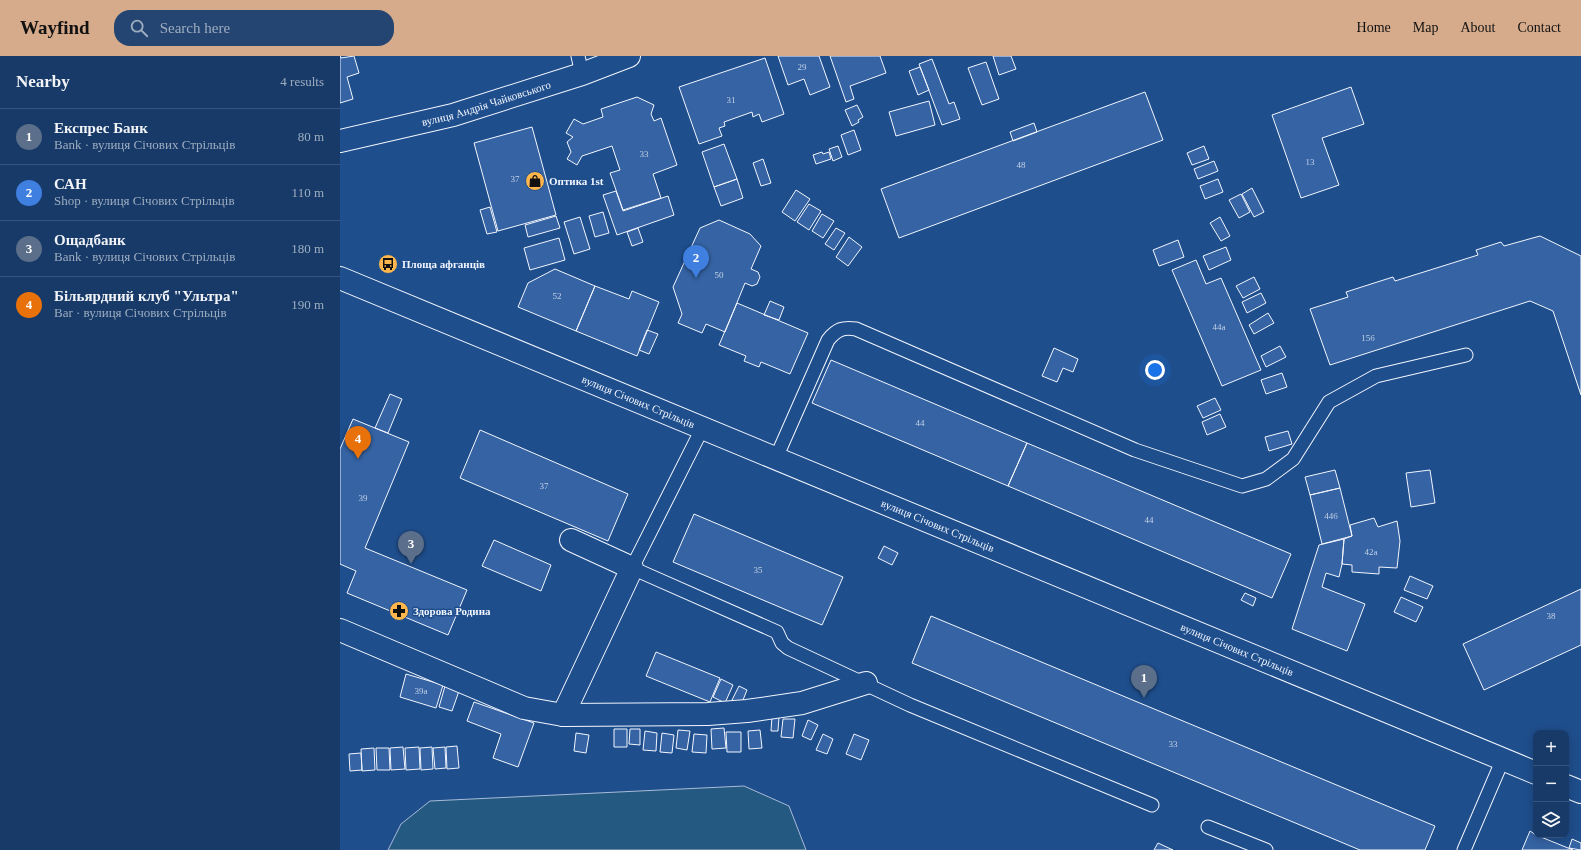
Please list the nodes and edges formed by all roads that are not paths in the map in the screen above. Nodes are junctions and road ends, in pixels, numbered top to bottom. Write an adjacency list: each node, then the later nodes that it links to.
1 (629, 56): 2 (street, вулиця Андрія Чайковського)
2 (580, 65): 3 (street, вулиця Андрія Чайковського)
3 (340, 141)
4 (340, 278): 6 (street, вулиця Січових Стрільців)
5 (1466, 354): 7 (lane)
6 (702, 427): 7 (street, вулиця Січових Стрільців); 9 (lane)
7 (776, 458): 13 (street, вулиця Січових Стрільців)
8 (571, 540): 9 (street)
9 (632, 568): 11 (lane); 12 (street)
10 (340, 630): 12 (street)
11 (866, 683): 12 (street); 17 (lane)
12 (563, 715)
13 (1503, 759): 14 (street, вулиця Січових Стрільців); 20 (lane)
14 (1533, 772)
15 (1569, 787): 16 (street)
16 (1581, 792)
17 (1152, 805)
18 (1208, 827): 19 (lane)
19 (1266, 850)
20 (1464, 850)

